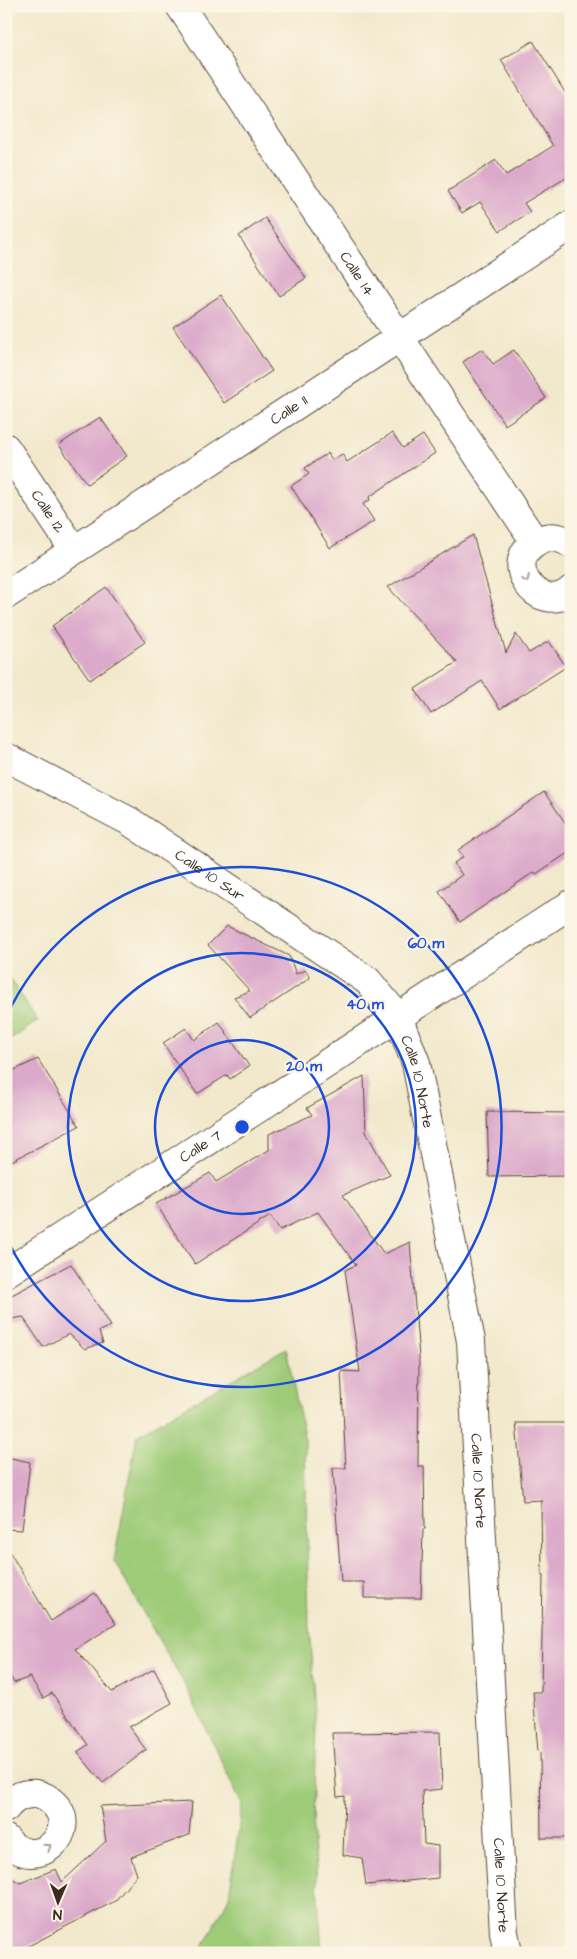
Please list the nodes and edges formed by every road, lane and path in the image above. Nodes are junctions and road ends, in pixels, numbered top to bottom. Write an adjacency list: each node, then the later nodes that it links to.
1 (180, 6): 3 (street, Calle 14)
2 (571, 225): 3 (street, Calle 11)
3 (398, 338): 5 (street, Calle 14); 7 (street, Calle 11)
4 (6, 448): 7 (street, Calle 12)
5 (535, 542): 6 (street); 8 (street, one-way to 8)
6 (571, 544)
7 (74, 550): 9 (street, Calle 11)
8 (571, 590)
9 (6, 595)
10 (6, 757): 12 (street, Calle 10 Sur)
11 (571, 904): 12 (street, Calle 7)
12 (398, 1017): 13 (street, Calle 7); 16 (street, Calle 10 Norte)
13 (6, 1273)
14 (9, 1797): 15 (street, one-way to 14)
15 (6, 1839)
16 (508, 1953)

